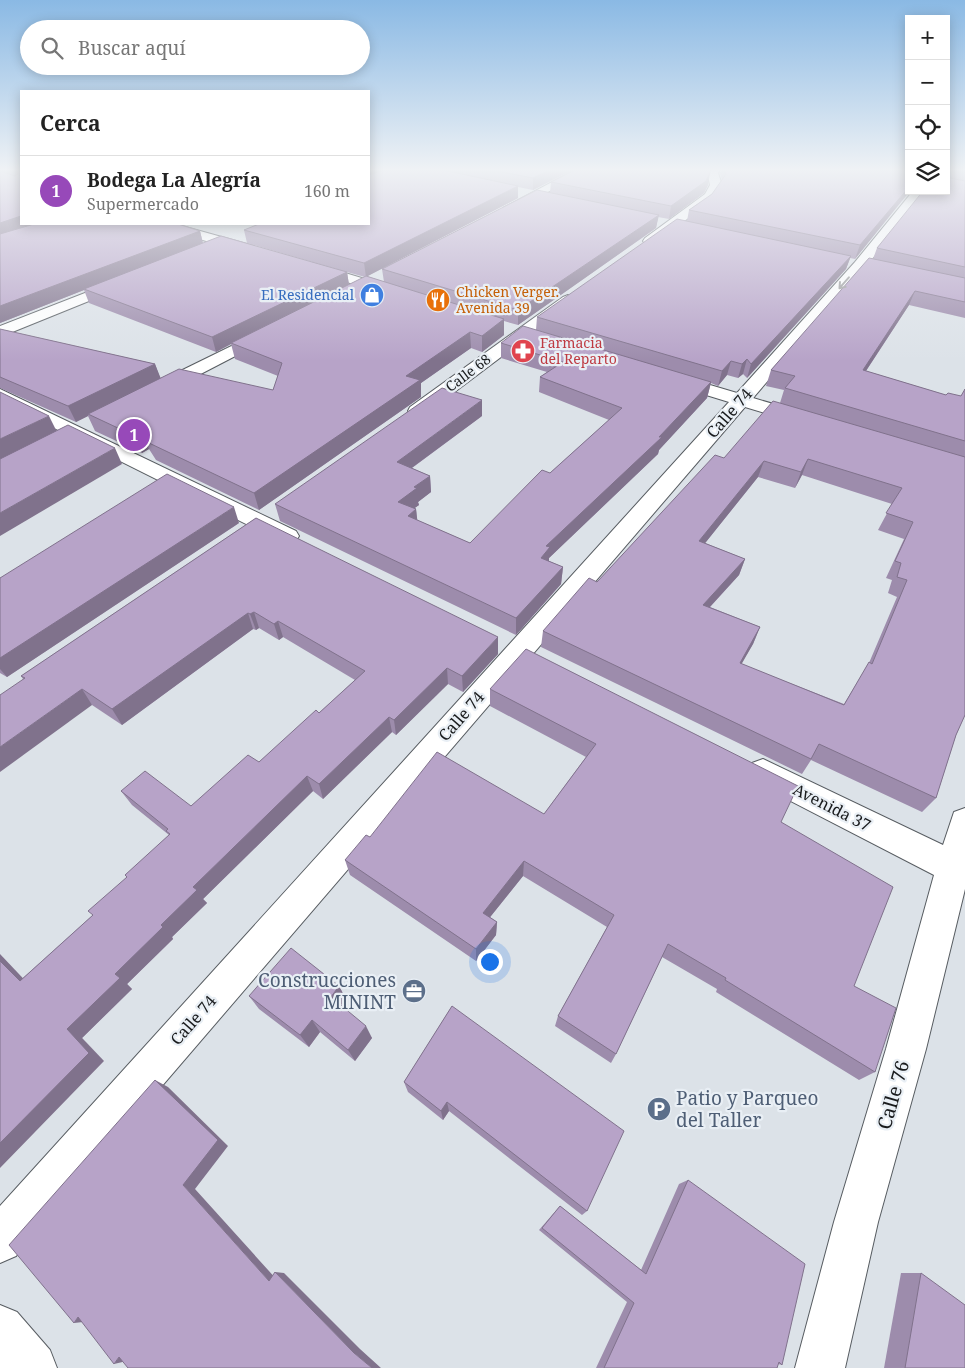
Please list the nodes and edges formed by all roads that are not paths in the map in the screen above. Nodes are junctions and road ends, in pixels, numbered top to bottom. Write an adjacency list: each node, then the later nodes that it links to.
1 (196, 234): 5 (street)
2 (243, 234): 5 (street)
3 (661, 234): 6 (street)
4 (885, 234): 11 (street, Calle 74)
5 (225, 242): 7 (street); 8 (street)
6 (640, 248)
7 (207, 249)
8 (263, 253)
9 (841, 261): 11 (street)
10 (301, 264): 15 (street)
11 (860, 265): 12 (street); 24 (street, Calle 74, one-way to 24)
12 (879, 269)
13 (384, 274): 15 (street)
14 (135, 278): 20 (street)
15 (367, 284): 16 (street); 18 (street)
16 (349, 293)
17 (576, 294): 25 (street, Calle 68)
18 (403, 295)
19 (278, 328): 23 (street)
20 (0, 332)
21 (658, 375): 24 (street)
22 (0, 394): 27 (street)
23 (146, 396)
24 (741, 399): 26 (street); 31 (street, Calle 74)
25 (399, 424)
26 (825, 426)
27 (314, 548)
28 (741, 761): 30 (street, Avenida 37)
29 (965, 822): 30 (street, Calle 76)
30 (959, 870): 34 (street, Calle 76)
31 (0, 1240)
32 (0, 1329): 33 (street)
33 (32, 1368)
34 (820, 1368)

